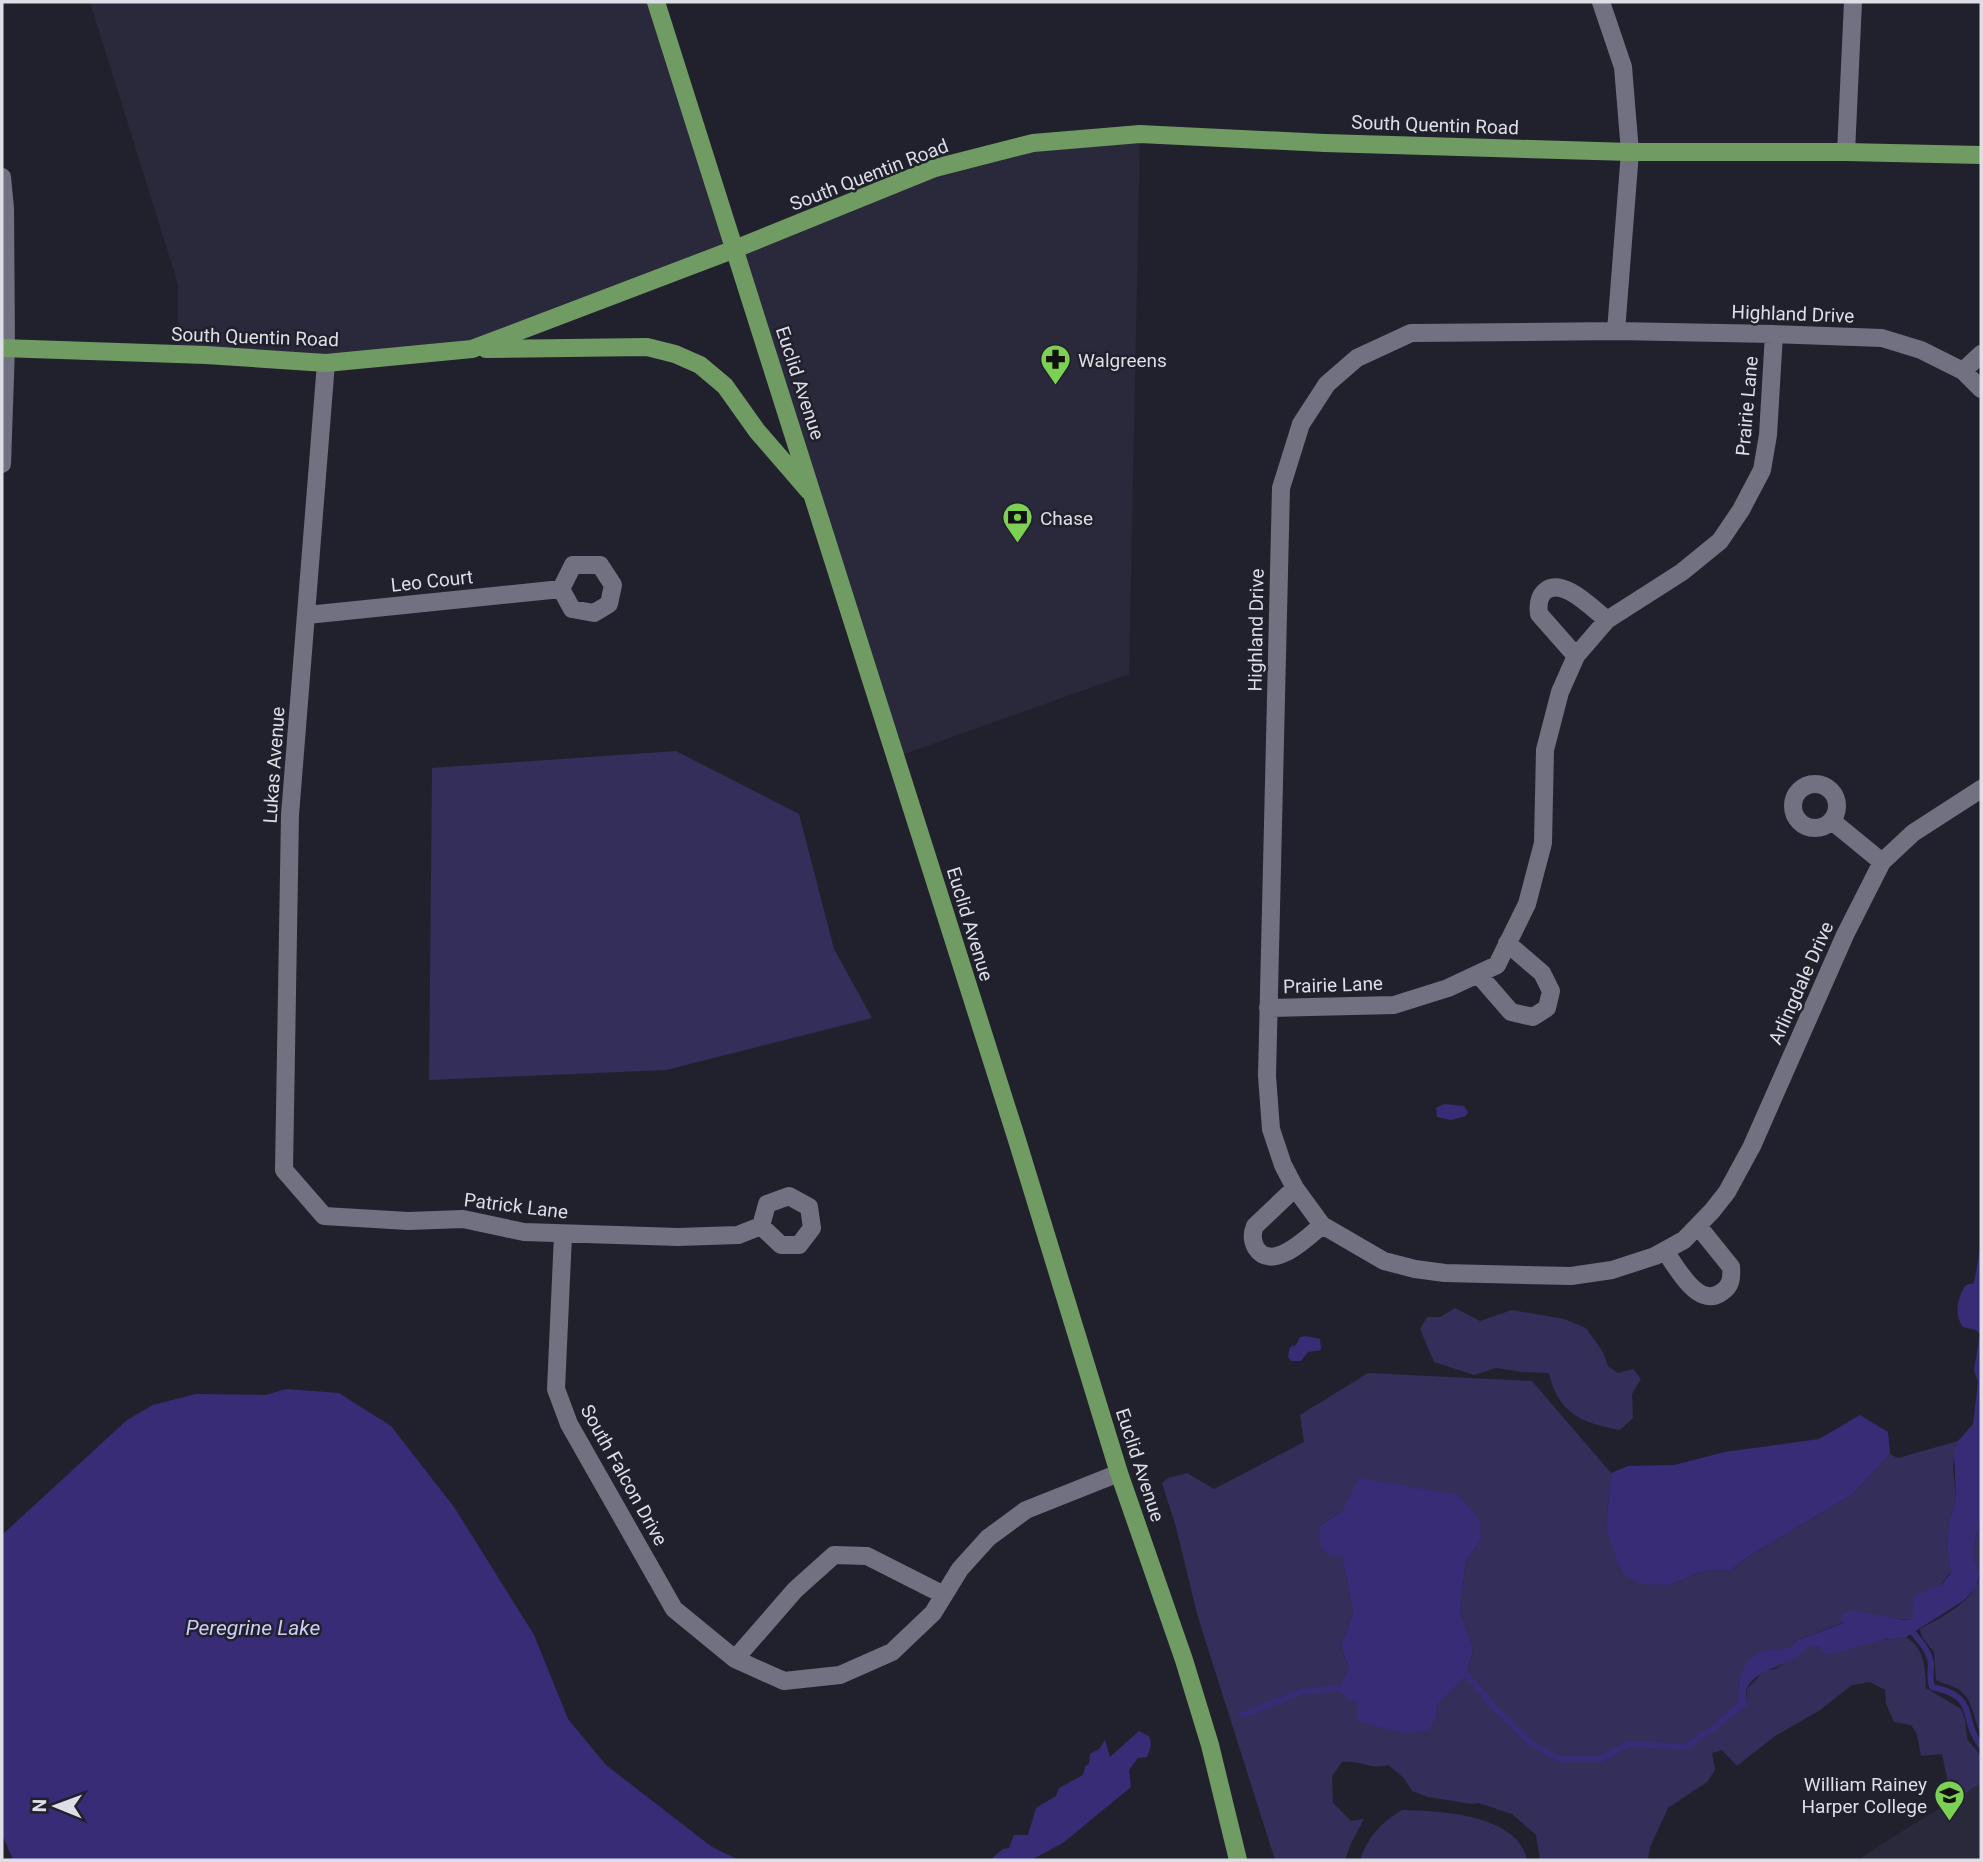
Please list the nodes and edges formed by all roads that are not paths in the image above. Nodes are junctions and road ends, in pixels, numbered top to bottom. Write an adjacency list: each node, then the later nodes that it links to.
1 (656, 2): 8 (main road, Euclid Avenue)
2 (1601, 2): 4 (street)
3 (1853, 2): 5 (street)
4 (1630, 152): 5 (main road, South Quentin Road); 8 (main road, South Quentin Road); 9 (street)
5 (1846, 152): 6 (main road, South Quentin Road)
6 (1981, 155)
7 (2, 177): 11 (street)
8 (736, 249): 12 (main road, South Quentin Road); 18 (main road, Euclid Avenue)
9 (1616, 331): 10 (street, Highland Drive); 28 (street, Highland Drive)
10 (1774, 334): 15 (street, Highland Drive); 21 (street, Prairie Lane)
11 (4, 348): 14 (main road, South Quentin Road); 17 (street)
12 (472, 349): 14 (main road, South Quentin Road); 18 (main road)
13 (1981, 354): 15 (street)
14 (326, 363): 20 (street, Lukas Avenue)
15 (1963, 371): 16 (street, Highland Drive)
16 (1981, 389)
17 (2, 464)
18 (814, 498): 36 (main road, Euclid Avenue)
19 (561, 589): 20 (street, Leo Court)
20 (307, 615): 29 (street, Lukas Avenue)
21 (1607, 620): 22 (street, Prairie Lane); 22 (street)
22 (1576, 656): 26 (street, Prairie Lane)
23 (1981, 789): 25 (street, Arlingdale Drive)
24 (1832, 821): 25 (street)
25 (1882, 862): 33 (street, Arlingdale Drive)
26 (1507, 943): 27 (street, Prairie Lane); 27 (street)
27 (1478, 974): 28 (street, Prairie Lane)
28 (1268, 1008): 30 (street, Highland Drive)
29 (284, 1170): 34 (street, Patrick Lane)
30 (1295, 1188): 31 (street, Highland Drive); 31 (street)
31 (1322, 1225): 35 (street, Arlingdale Drive)
32 (761, 1226): 34 (street, Patrick Lane)
33 (1698, 1226): 35 (street, Arlingdale Drive); 35 (street)
34 (563, 1235): 38 (street, South Falcon Drive)
35 (1665, 1251)
36 (1119, 1473): 37 (street, South Falcon Drive); 39 (main road, Euclid Avenue)
37 (944, 1595): 38 (street, South Falcon Drive); 38 (street)
38 (736, 1659)
39 (1238, 1860)

